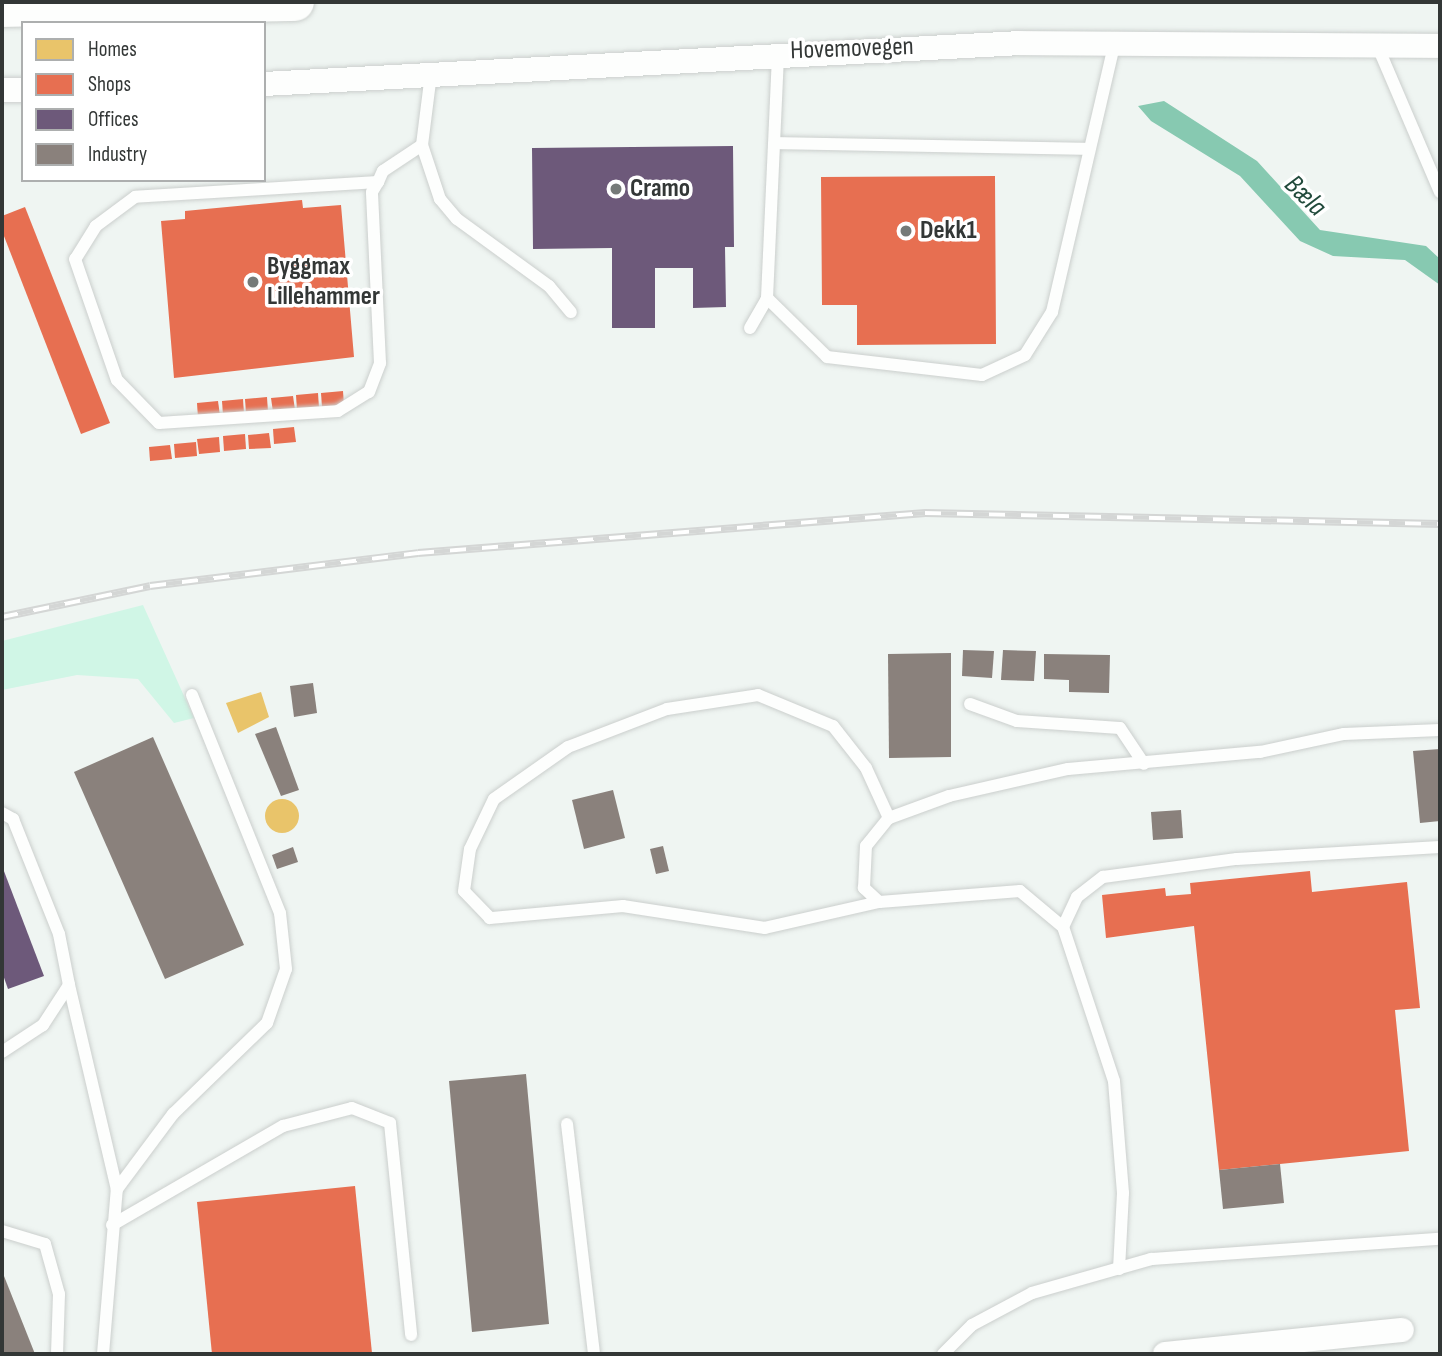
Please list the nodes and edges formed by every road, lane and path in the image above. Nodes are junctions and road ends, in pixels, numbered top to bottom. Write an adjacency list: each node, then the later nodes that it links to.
1 (295, 2): 2 (highway)
2 (2, 8)
3 (1377, 44): 4 (street, Hovemovegen); 5 (street, Hovemovegen); 15 (lane)
4 (1114, 45): 6 (street, Hovemovegen); 13 (lane)
5 (1440, 46)
6 (778, 52): 7 (street, Hovemovegen); 11 (lane)
7 (431, 74): 8 (street, Hovemovegen); 12 (lane)
8 (266, 84)
9 (2, 90): 10 (street)
10 (21, 90)
11 (778, 143): 13 (lane); 16 (lane)
12 (422, 145): 14 (lane); 17 (lane)
13 (1090, 149): 16 (lane)
14 (377, 182): 14 (lane)
15 (1440, 192)
16 (767, 298): 18 (lane)
17 (571, 312)
18 (750, 328)
19 (192, 695): 31 (lane)
20 (970, 704): 22 (lane)
21 (1440, 730): 22 (lane)
22 (1144, 764): 24 (lane)
23 (2, 813): 28 (lane)
24 (889, 818): 26 (lane); 26 (lane)
25 (1440, 847): 27 (lane)
26 (879, 902): 27 (lane)
27 (1063, 927): 35 (lane)
28 (69, 985): 29 (lane); 31 (lane)
29 (2, 1052)
30 (566, 1124): 40 (lane)
31 (117, 1189): 32 (lane)
32 (112, 1225): 37 (lane); 39 (lane)
33 (2, 1231): 38 (lane)
34 (1440, 1239): 35 (lane)
35 (1119, 1269): 41 (lane)
36 (1402, 1330): 42 (street)
37 (411, 1335)
38 (57, 1354)
39 (103, 1354)
40 (594, 1354)
41 (943, 1354)
42 (1165, 1354)

